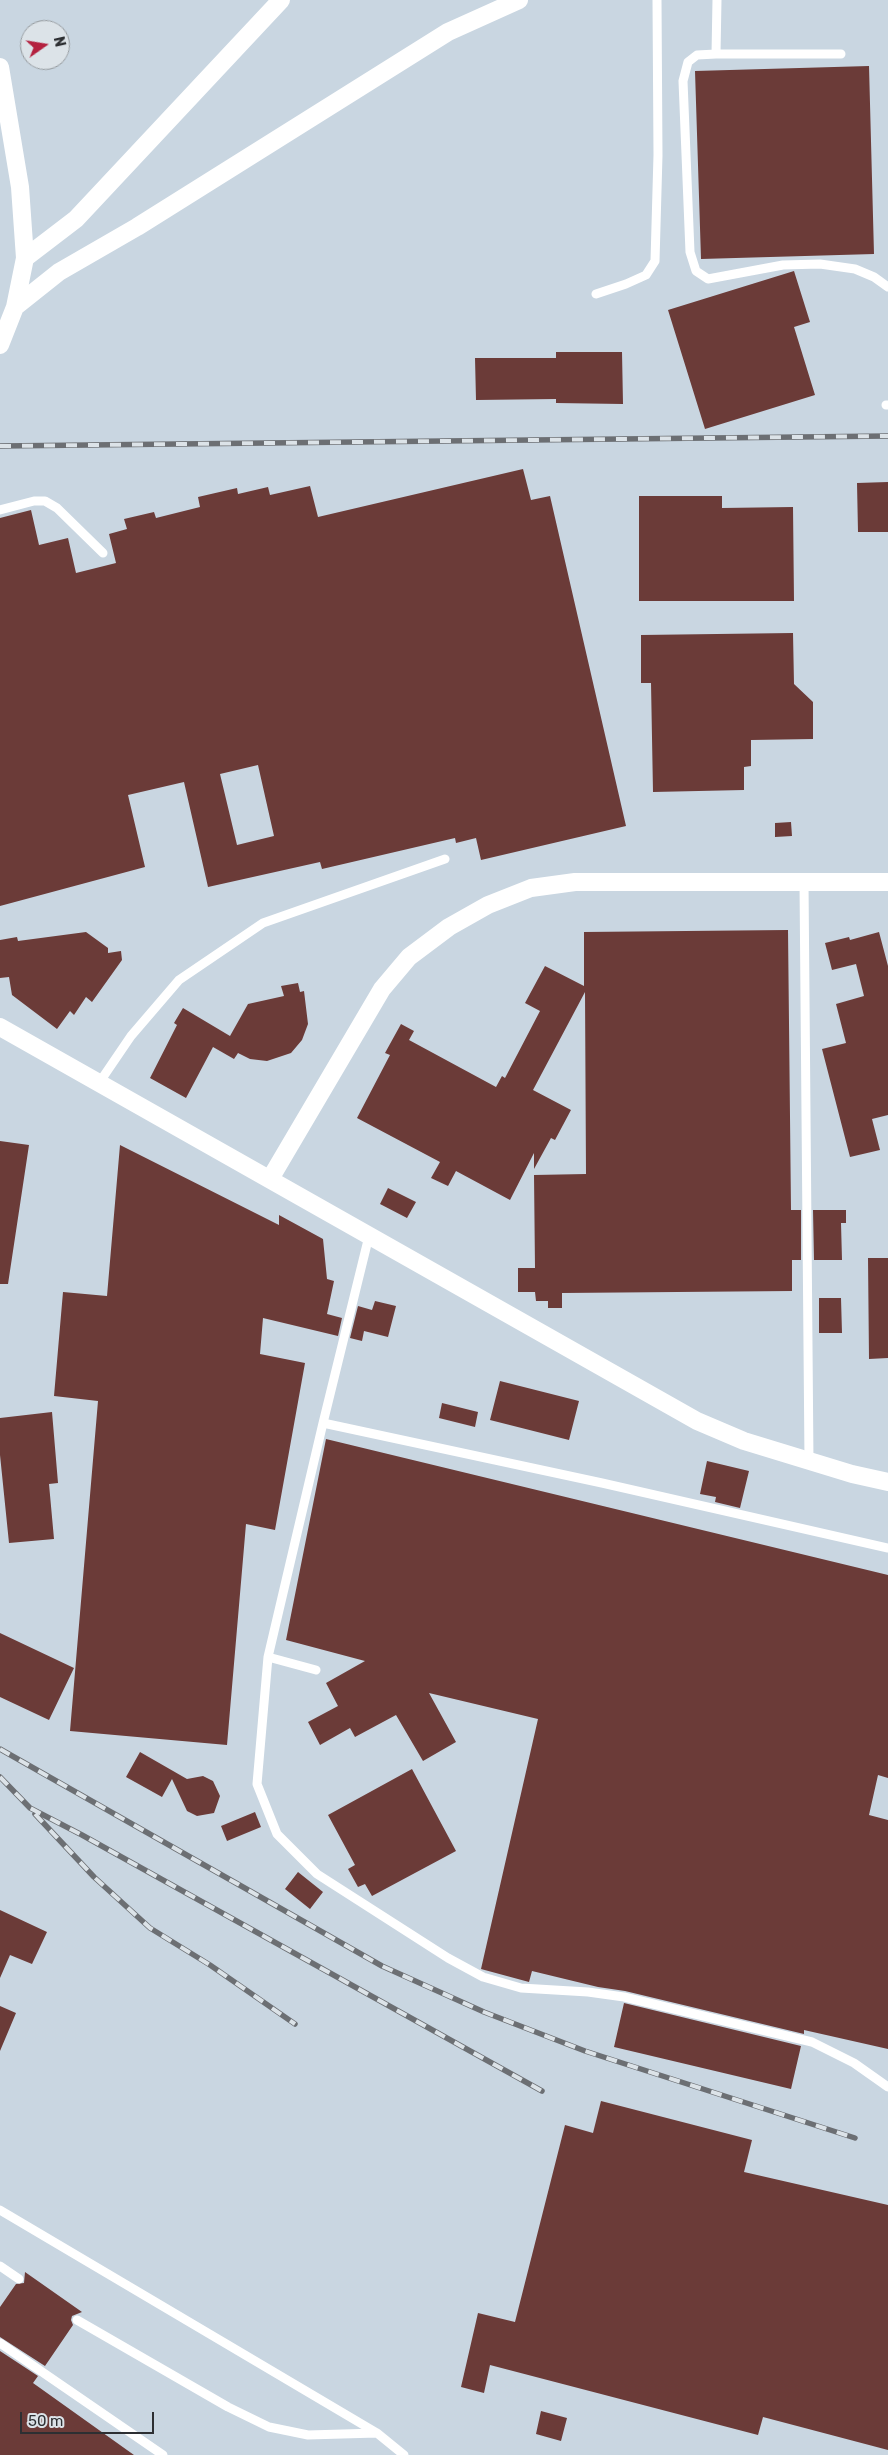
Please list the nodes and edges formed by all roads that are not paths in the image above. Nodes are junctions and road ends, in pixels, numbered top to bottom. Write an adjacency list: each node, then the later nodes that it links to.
1 (281, 0): 8 (street)
2 (519, 0): 11 (street)
3 (657, 0): 10 (lane)
4 (717, 0): 5 (lane)
5 (716, 54): 6 (lane); 9 (lane)
6 (840, 54)
7 (0, 67): 8 (street)
8 (25, 258): 11 (street)
9 (888, 287)
10 (596, 294)
11 (15, 307): 12 (street)
12 (0, 344)
13 (0, 510): 14 (lane)
14 (103, 553)
15 (445, 858): 19 (lane)
16 (804, 882): 17 (street); 20 (street); 23 (lane)
17 (888, 882)
18 (0, 1027): 19 (street)
19 (98, 1083): 20 (street)
20 (270, 1179): 21 (street)
21 (369, 1236): 22 (lane); 23 (street)
22 (323, 1423): 25 (lane); 26 (lane)
23 (810, 1460): 24 (street)
24 (888, 1482)
25 (888, 1548)
26 (268, 1657): 27 (lane); 28 (lane)
27 (316, 1670)
28 (888, 2087)
29 (0, 2210): 34 (lane)
30 (0, 2266): 31 (lane)
31 (19, 2280)
32 (77, 2320): 34 (lane)
33 (0, 2343): 35 (lane)
34 (377, 2433): 36 (lane)
35 (162, 2455)
36 (404, 2455)

